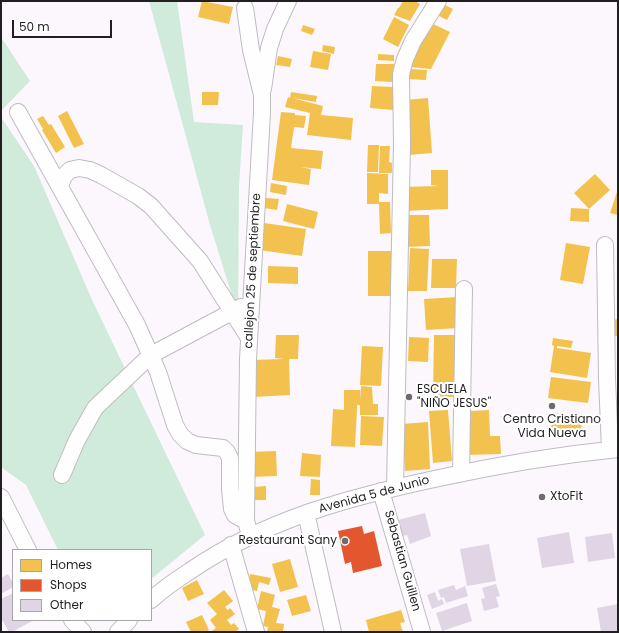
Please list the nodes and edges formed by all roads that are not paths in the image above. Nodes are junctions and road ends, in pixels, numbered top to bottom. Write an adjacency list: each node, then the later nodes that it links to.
1 (288, 1): 4 (street)
2 (438, 1): 16 (street, Sebastian Guillen)
3 (245, 8): 4 (street, callejon 25 de septiembre)
4 (262, 95): 9 (street, callejon 25 de septiembre)
5 (18, 112): 6 (street)
6 (60, 186): 10 (street); 12 (street)
7 (605, 245): 13 (street)
8 (464, 289): 14 (street)
9 (251, 301): 10 (street); 11 (street, callejon 25 de septiembre)
10 (232, 311): 11 (street); 12 (street)
11 (249, 338): 19 (street, callejon 25 de septiembre)
12 (151, 355): 15 (street); 19 (street)
13 (614, 449): 14 (street, Avenida 5 de Junio)
14 (461, 473): 16 (street, Avenida 5 de Junio)
15 (62, 475)
16 (388, 489): 18 (street, Avenida 5 de Junio); 29 (street, Sebastian Guillen)
17 (1, 497): 21 (street)
18 (306, 513): 19 (street, Avenida 5 de Junio); 28 (street)
19 (248, 528): 20 (street, Avenida 5 de Junio)
20 (231, 545): 22 (street, Avenida 5 de Junio); 27 (street)
21 (27, 549)
22 (152, 599)
23 (73, 621): 25 (street)
24 (128, 621): 26 (street)
25 (83, 632)
26 (118, 632)
27 (256, 632)
28 (332, 632)
29 (422, 632)

